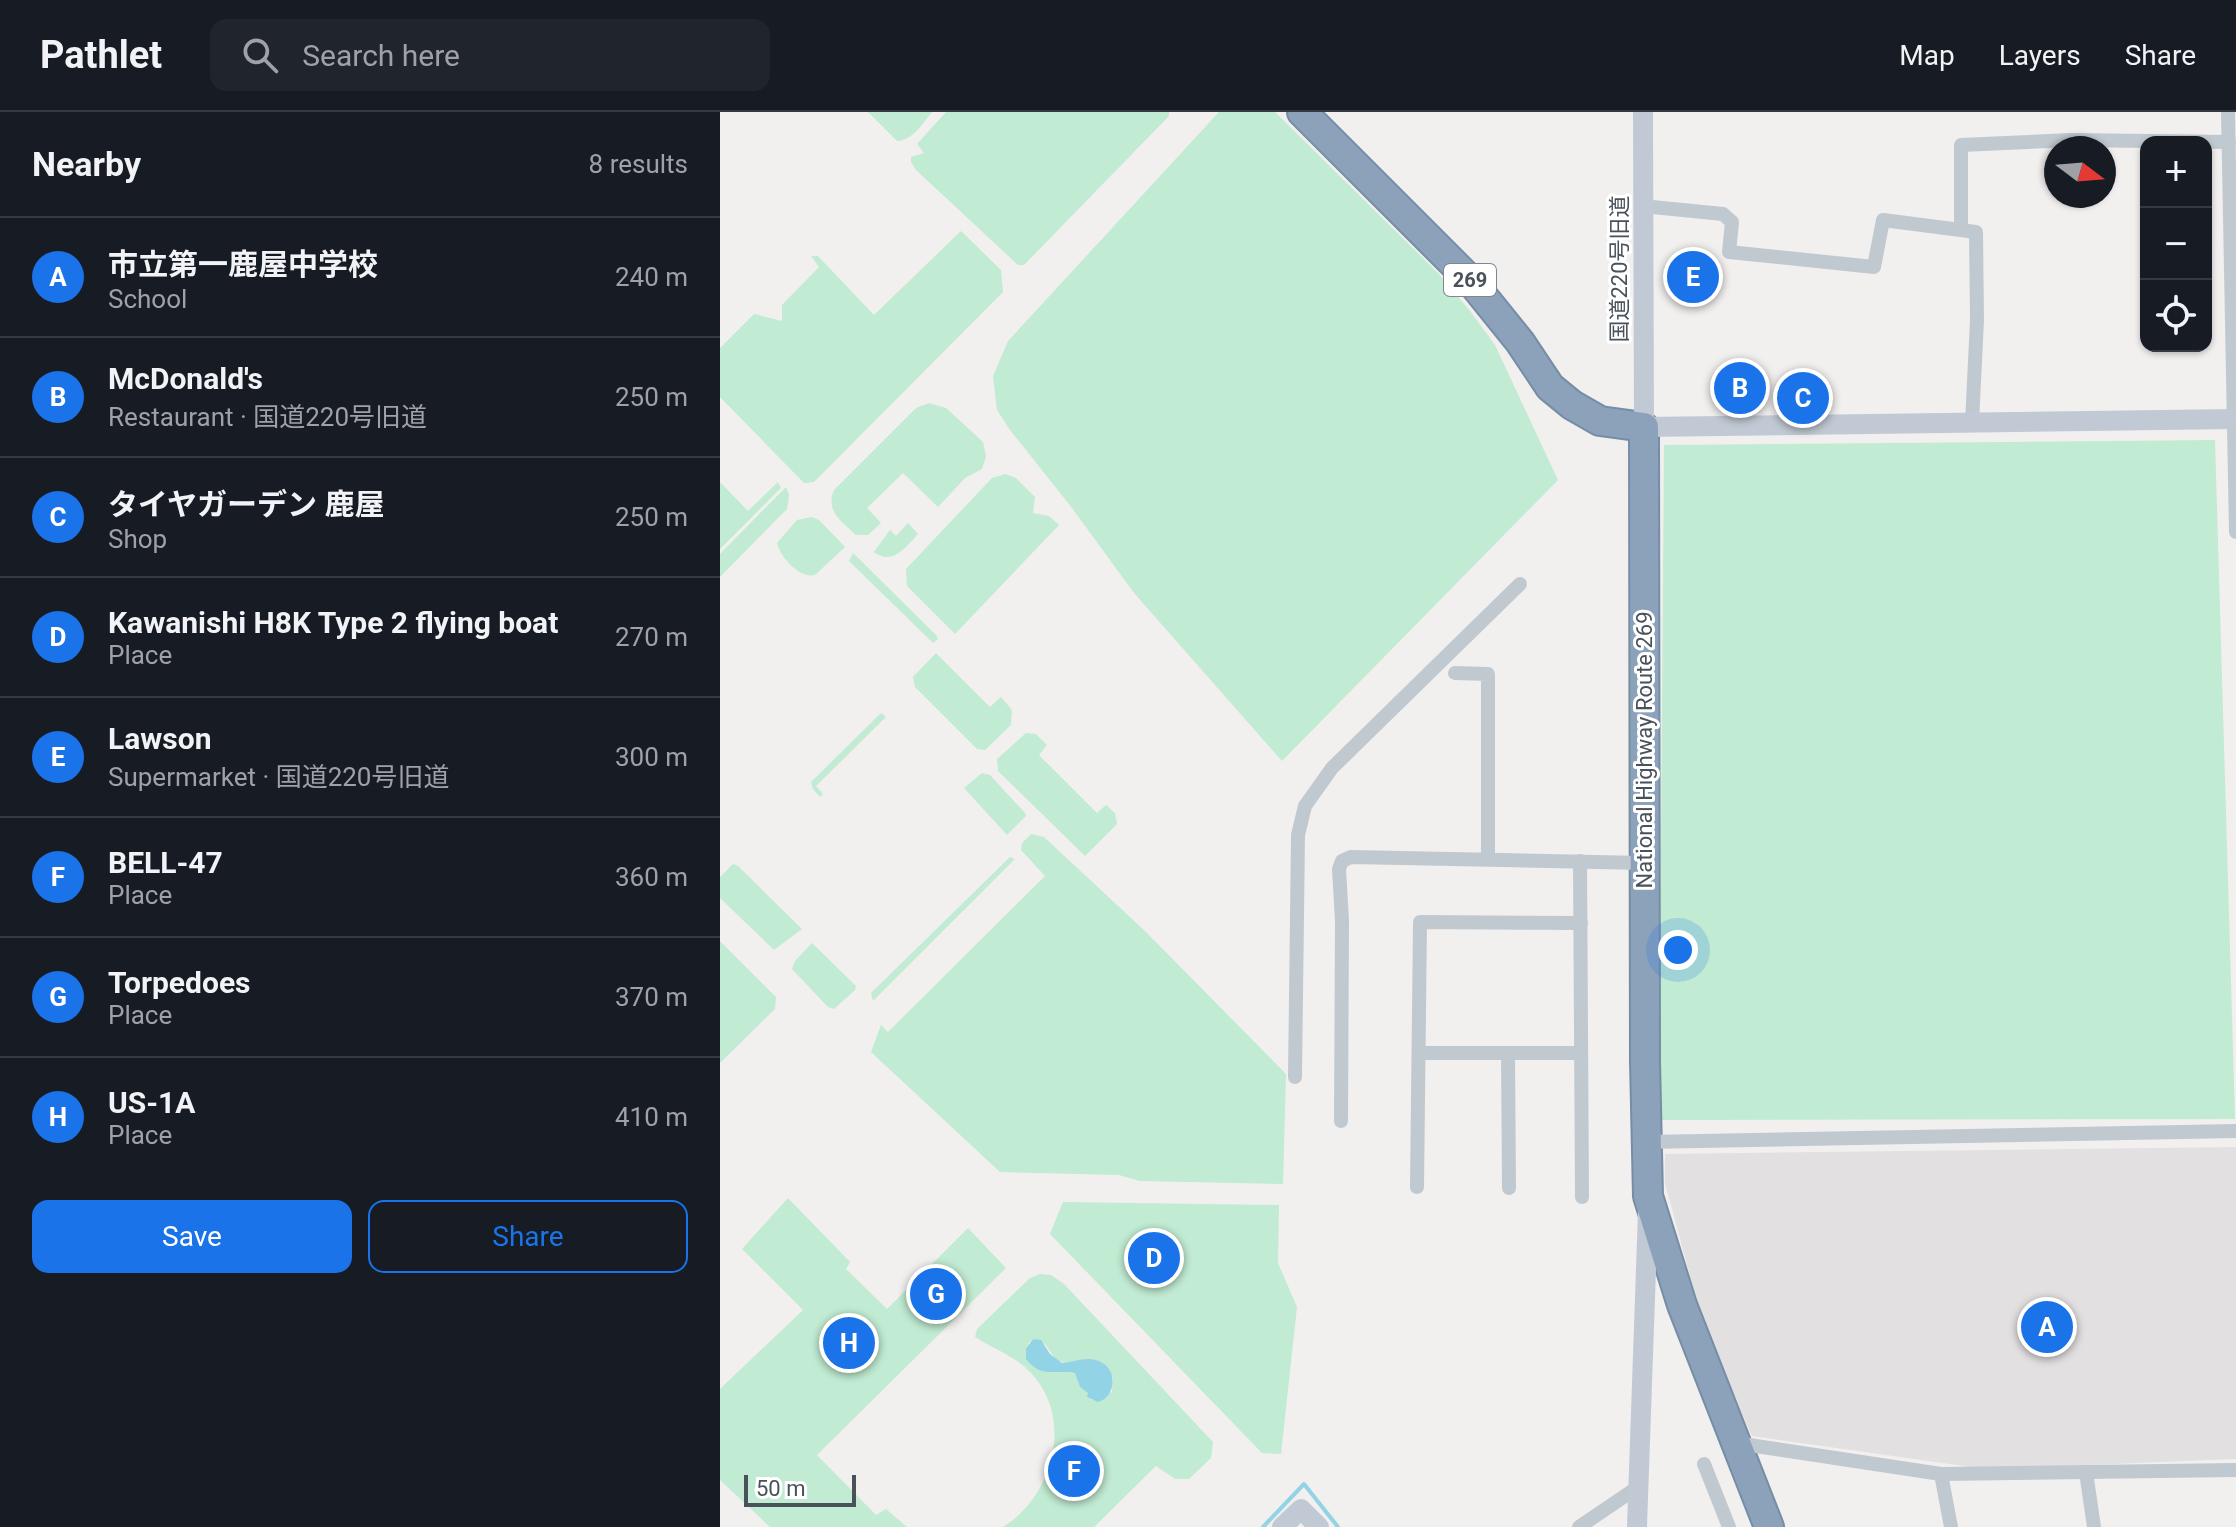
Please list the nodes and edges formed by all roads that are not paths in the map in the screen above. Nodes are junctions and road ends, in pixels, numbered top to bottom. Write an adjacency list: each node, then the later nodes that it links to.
1 (1302, 112): 10 (highway, 269)
2 (1643, 112): 5 (street, 国道220号旧道)
3 (2228, 112): 4 (street)
4 (2229, 142): 6 (street); 7 (street)
5 (1642, 206): 6 (street); 10 (street, 国道220号旧道)
6 (1961, 230): 9 (street)
7 (2234, 321): 8 (street)
8 (2235, 419): 9 (street); 11 (street)
9 (1972, 423): 10 (street)
10 (1644, 427): 16 (highway, National Highway Route 269)
11 (2236, 532)
12 (1520, 584): 21 (street)
13 (1455, 673): 14 (street)
14 (1488, 858): 15 (street); 22 (street)
15 (1580, 861): 16 (street); 17 (street)
16 (1644, 863): 24 (highway, National Highway Route 269)
17 (1581, 923): 18 (street); 20 (street)
18 (1420, 1053): 19 (street); 25 (street)
19 (1508, 1053): 20 (street); 26 (street)
20 (1581, 1053): 28 (street)
21 (1295, 1077)
22 (1341, 1121)
23 (2236, 1131): 24 (street)
24 (1647, 1142): 27 (highway, National Highway Route 269)
25 (1417, 1187)
26 (1509, 1188)
27 (1648, 1196): 29 (highway, National Highway Route 269); 34 (street)
28 (1582, 1197)
29 (1736, 1443): 33 (street); 40 (highway, National Highway Route 269)
30 (1704, 1464): 39 (street)
31 (2236, 1470): 32 (street)
32 (2086, 1472): 33 (street); 42 (street)
33 (1941, 1474): 41 (street)
34 (1638, 1487): 37 (street); 38 (street)
35 (1282, 1527): 36 (street)
36 (1319, 1527)
37 (1579, 1527)
38 (1637, 1527)
39 (1729, 1527)
40 (1769, 1527)
41 (1951, 1527)
42 (2094, 1527)

